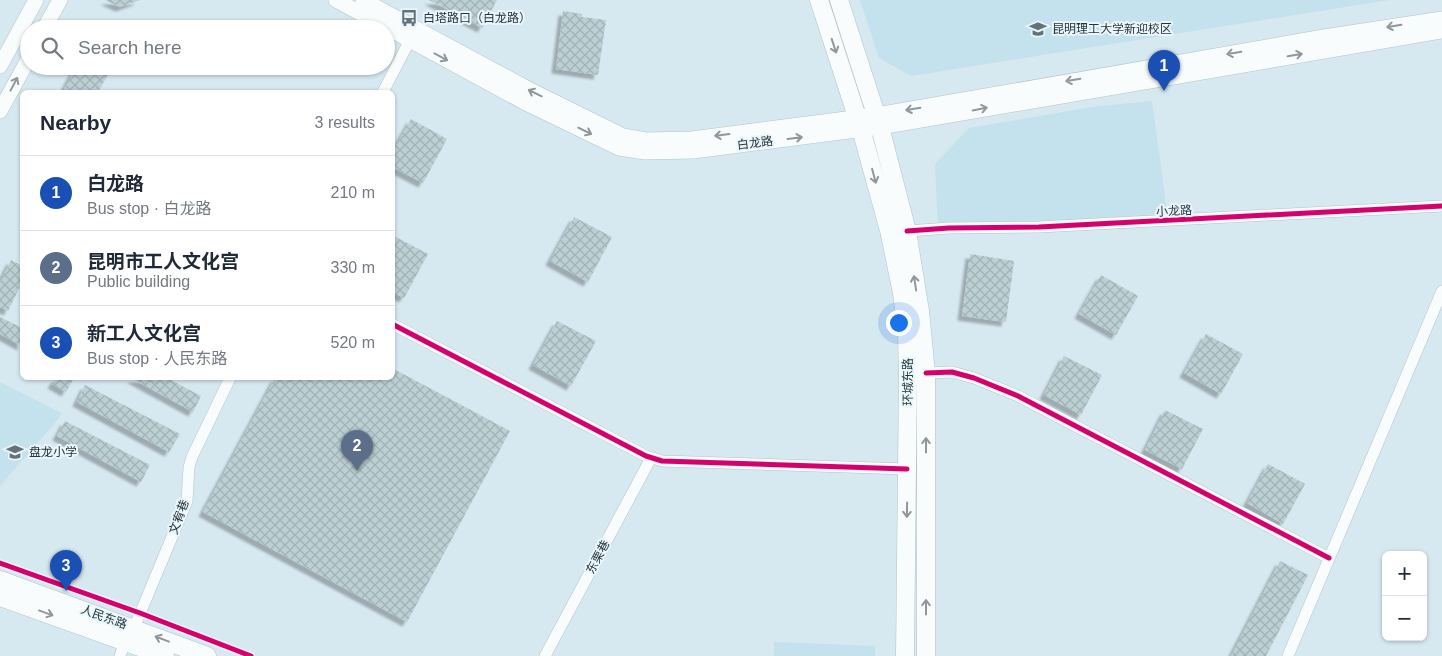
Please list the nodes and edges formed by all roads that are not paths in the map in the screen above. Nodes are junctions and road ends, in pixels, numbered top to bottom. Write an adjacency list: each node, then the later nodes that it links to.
1 (36, 0): 8 (main road)
2 (60, 0): 9 (main road)
3 (336, 0): 10 (main road, 白龙路)
4 (363, 0): 22 (main road, 白龙路, one-way to 4)
5 (819, 0): 22 (main road, 环城东路, one-way to 22)
6 (839, 0): 21 (main road, 环城东路)
7 (1442, 18): 21 (main road, 白龙路, one-way to 21)
8 (25, 20)
9 (49, 20)
10 (373, 20)
11 (20, 29): 15 (main road)
12 (1442, 30): 21 (main road, 白龙路, one-way to 12)
13 (395, 32): 14 (main road, 白龙路)
14 (410, 40): 16 (street); 22 (main road, 白龙路, one-way to 22)
15 (0, 66)
16 (395, 68)
17 (20, 74): 20 (main road, one-way to 17)
18 (391, 75): 19 (street)
19 (383, 90)
20 (0, 111)
21 (878, 121): 22 (main road, 白龙路); 24 (main road, 环城东路)
22 (859, 123): 30 (main road, 环城东路, one-way to 30)
23 (1442, 206): 24 (street, 小龙路)
24 (907, 231): 27 (main road, 环城东路, one-way to 24)
25 (1442, 291): 31 (street)
26 (395, 326): 29 (street)
27 (926, 373): 31 (street); 39 (main road, 环城东路, one-way to 27)
28 (229, 380): 34 (street, 文宥巷)
29 (651, 458): 30 (street); 37 (street, 东栗巷)
30 (907, 469): 38 (main road, 环城东路, one-way to 38)
31 (1329, 558): 40 (street)
32 (0, 580): 34 (main road, 人民东路)
33 (0, 596): 34 (main road, 人民东路, one-way to 34)
34 (126, 642): 35 (main road, 人民东路); 36 (main road, 人民东路, one-way to 34)
35 (164, 656)
36 (207, 656)
37 (545, 656)
38 (905, 656)
39 (926, 656)
40 (1288, 656)

